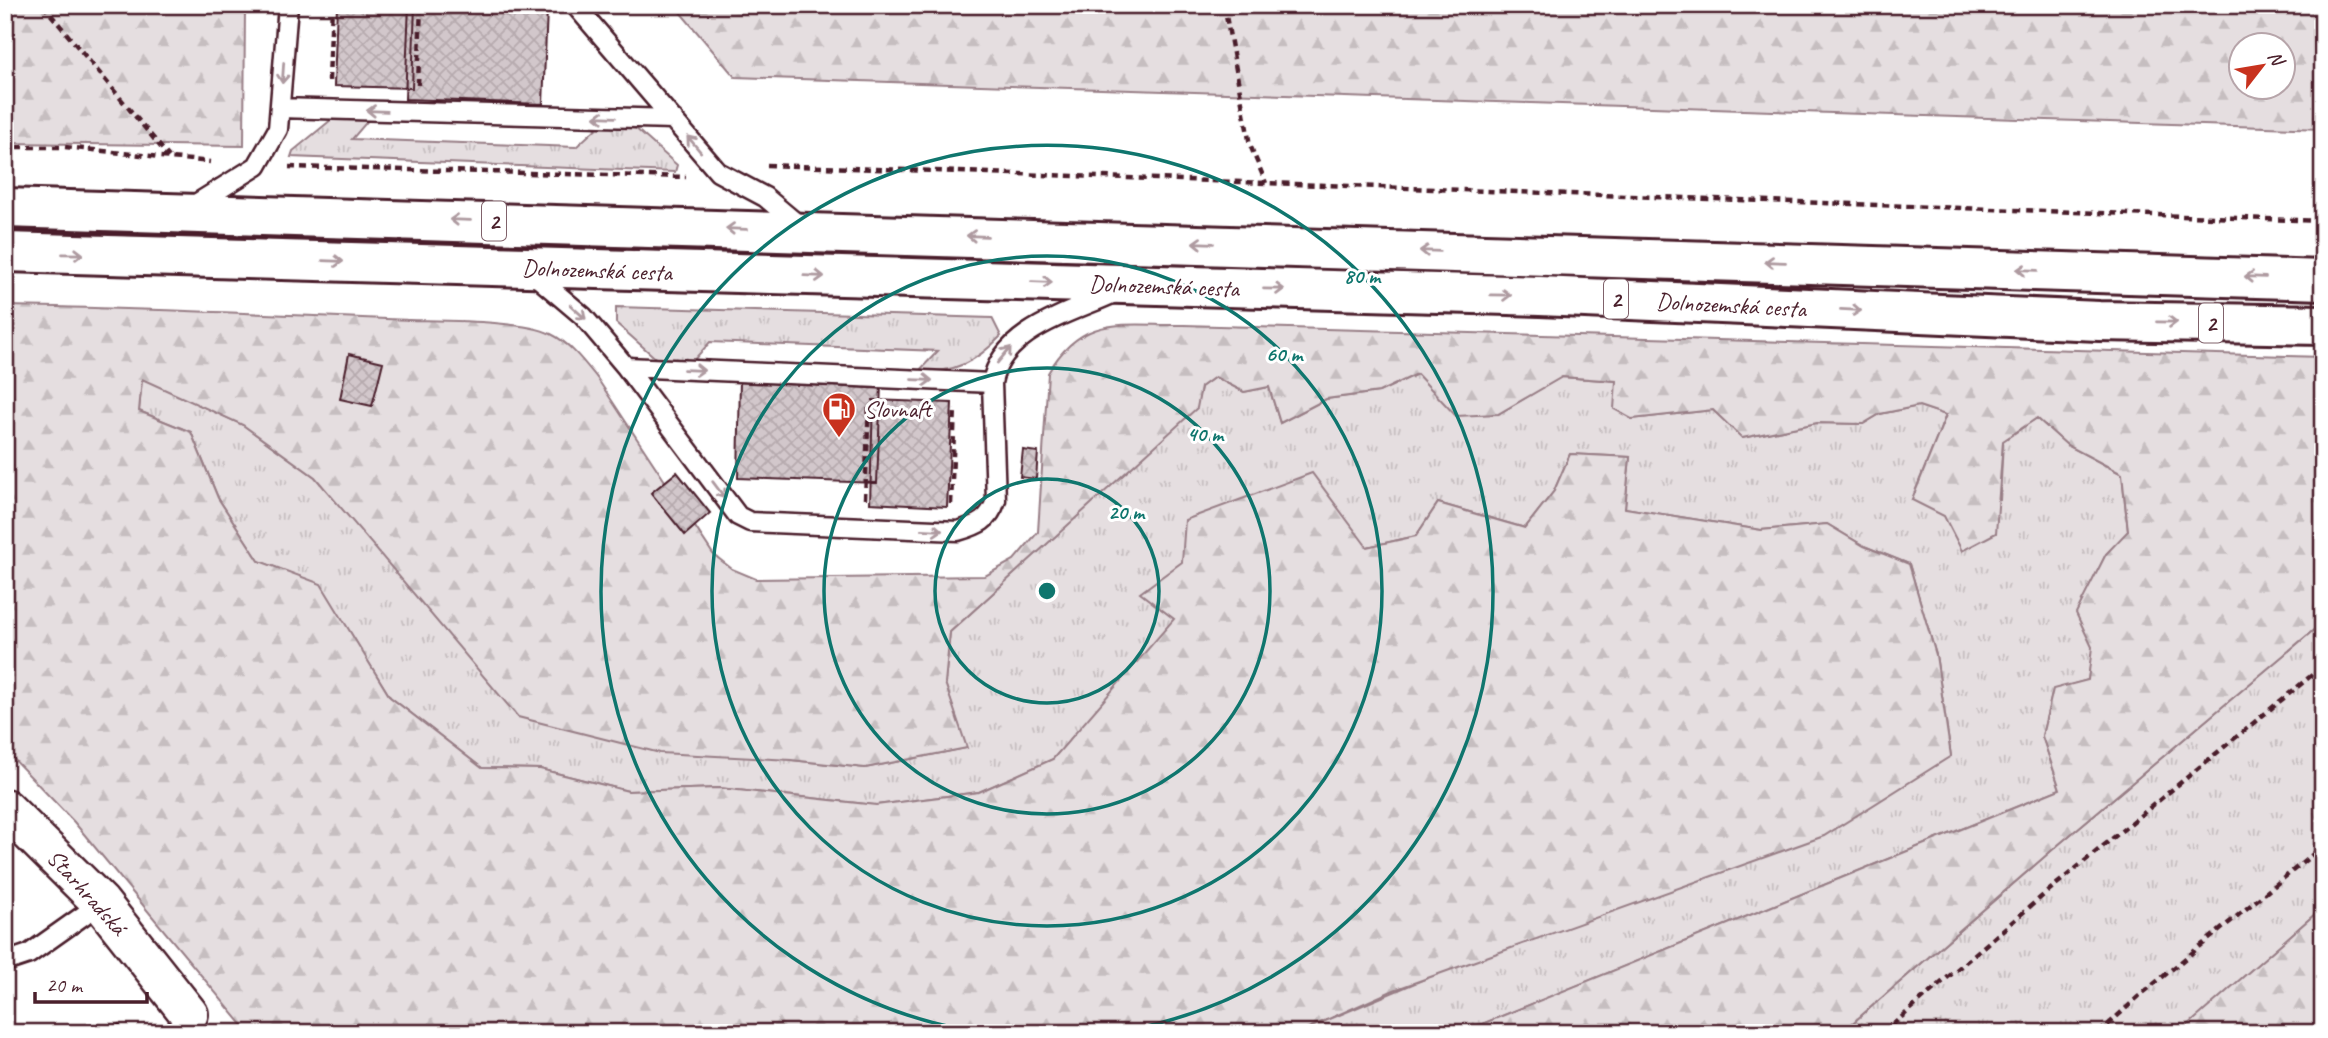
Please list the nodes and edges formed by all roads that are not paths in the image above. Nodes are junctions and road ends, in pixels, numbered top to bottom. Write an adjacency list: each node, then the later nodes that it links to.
1 (288, 5): 3 (lane, one-way to 3)
2 (575, 5): 4 (lane)
3 (280, 108): 4 (lane, one-way to 3); 6 (lane)
4 (673, 119): 7 (lane, one-way to 4)
5 (5, 208): 6 (main road, Dolnozemská cesta / 2)
6 (183, 212): 7 (main road, Dolnozemská cesta / 2, one-way to 6)
7 (804, 231): 10 (main road, Dolnozemská cesta / 2, one-way to 7)
8 (5, 252): 9 (main road, Dolnozemská cesta / 2, one-way to 9)
9 (526, 268): 11 (main road, Dolnozemská cesta / 2, one-way to 11); 13 (lane, one-way to 13)
10 (2323, 280)
11 (1132, 285): 12 (main road, Dolnozemská cesta / 2, one-way to 12); 14 (lane, one-way to 11)
12 (2323, 325)
13 (626, 367): 14 (lane, one-way to 14); 14 (lane, one-way to 14)
14 (992, 383)
15 (5, 808): 16 (street, Starhradská)
16 (101, 902): 17 (lane); 18 (street, Starhradská)
17 (5, 962)
18 (188, 1014)

